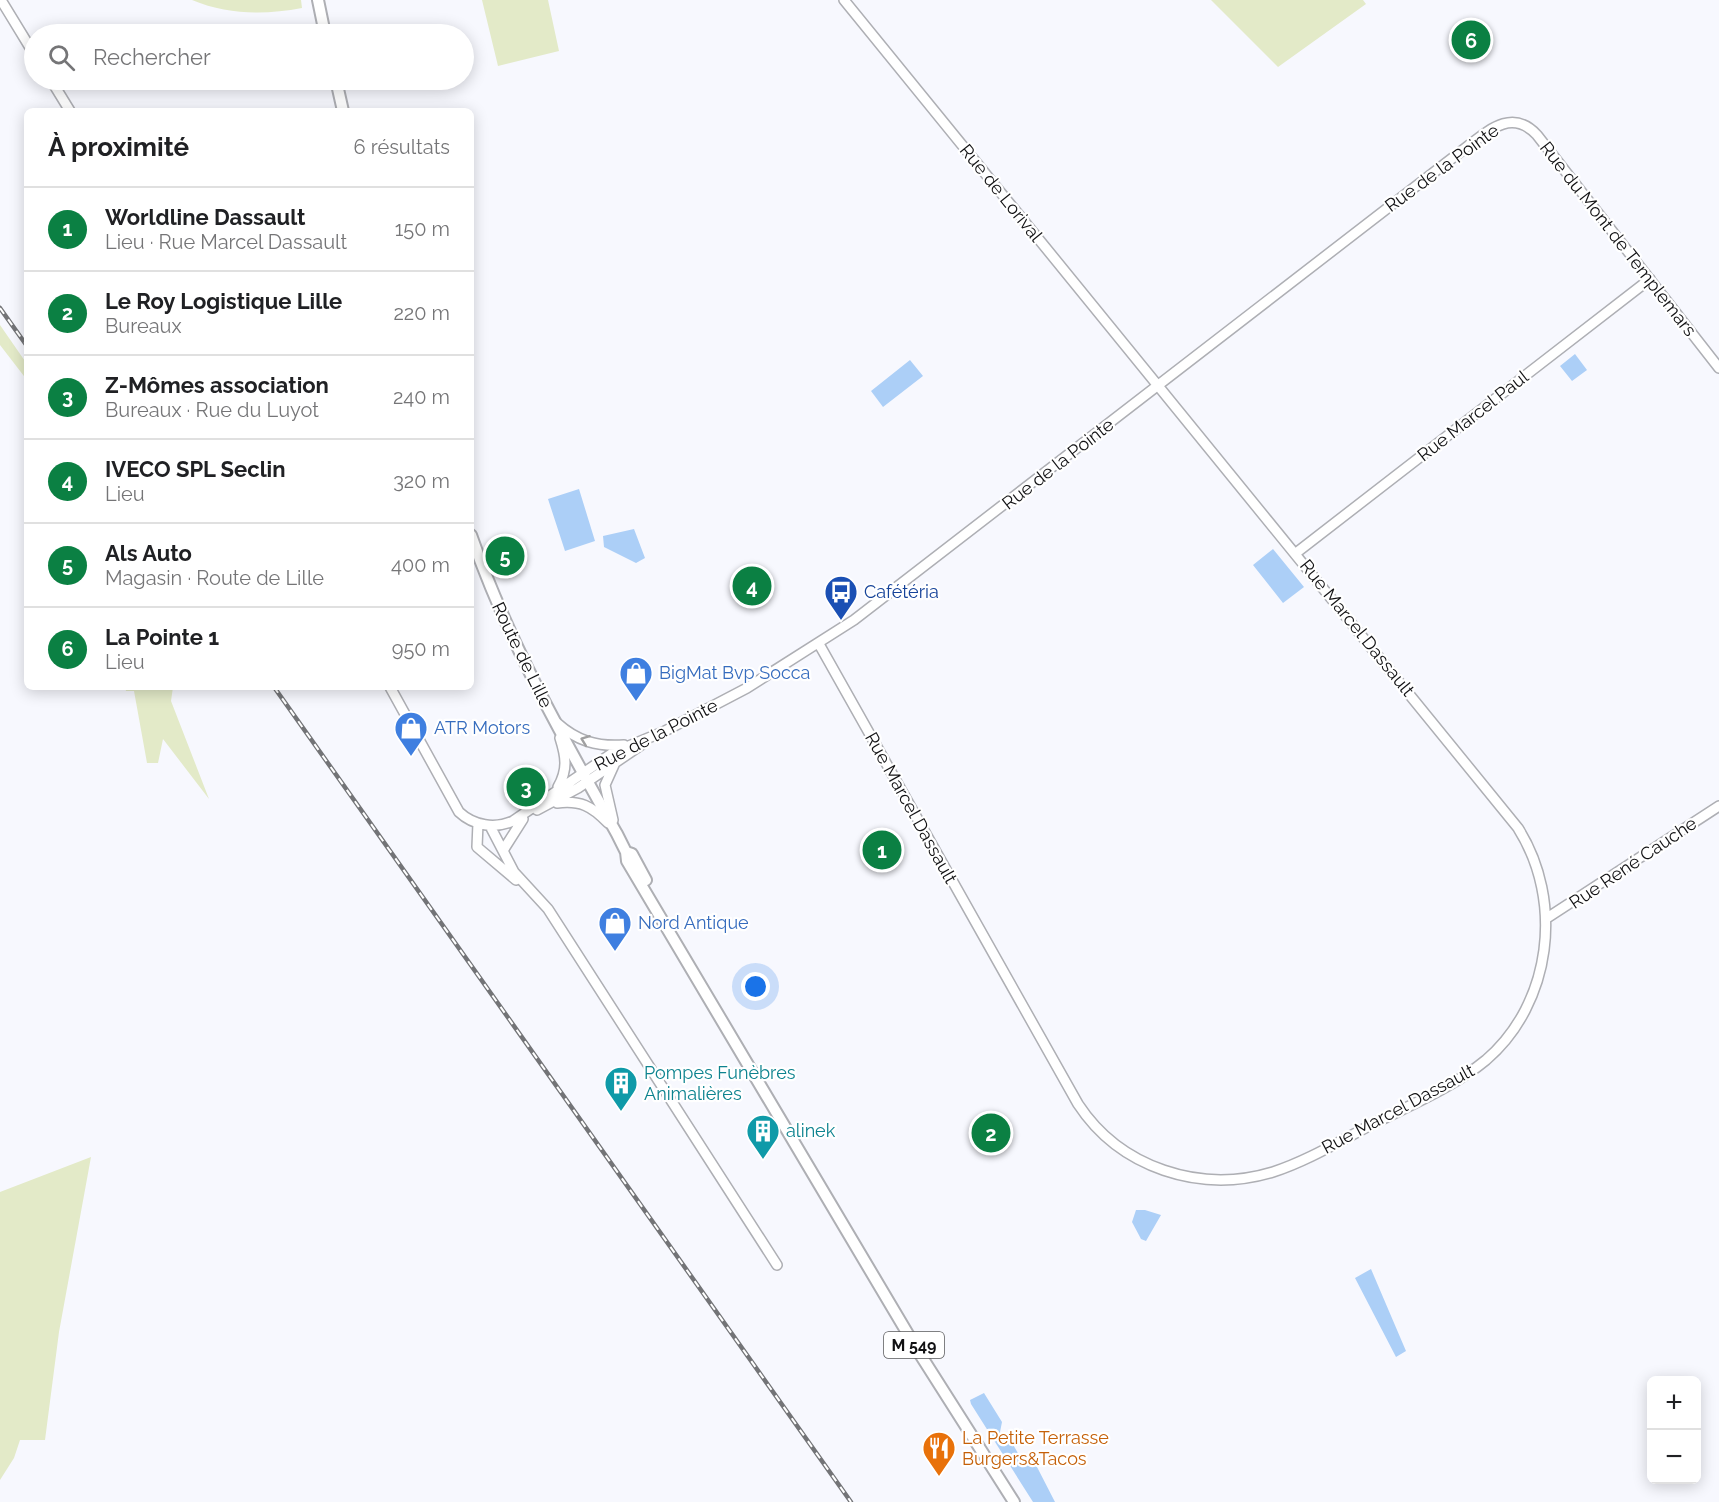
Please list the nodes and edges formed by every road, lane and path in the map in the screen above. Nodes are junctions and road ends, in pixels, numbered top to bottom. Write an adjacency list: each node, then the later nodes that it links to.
1 (1, 0): 5 (street)
2 (318, 0): 6 (main road)
3 (844, 0): 15 (street, Rue de Lorival)
4 (0, 14): 5 (street)
5 (12, 19): 7 (street)
6 (324, 24)
7 (24, 38)
8 (57, 90): 10 (street)
9 (338, 90): 11 (main road)
10 (68, 108)
11 (342, 108)
12 (1509, 122): 13 (street, Rue du Mont de Templemars); 15 (street, Rue de la Pointe)
13 (1650, 279): 14 (street, Rue du Mont de Templemars); 17 (street, Rue Marcel Paul)
14 (1719, 369)
15 (1159, 385): 17 (street, Rue Marcel Dassault); 18 (street, Rue de la Pointe)
16 (474, 543): 20 (main road, Route de Lille / M 549)
17 (1296, 554): 35 (street, Rue Marcel Dassault)
18 (819, 644): 21 (street, Rue de la Pointe); 35 (street, Rue Marcel Dassault)
19 (392, 690): 29 (street)
20 (551, 716): 22 (street, one-way to 20); 24 (main road, Route de Lille / M 549); 25 (street)
21 (657, 735): 22 (street, Rue de la Pointe); 23 (street)
22 (626, 745): 24 (street, Rue de la Pointe)
23 (623, 757): 24 (street); 31 (street)
24 (585, 777): 25 (street); 26 (street); 31 (main road, M 549)
25 (555, 791): 28 (street)
26 (553, 803): 28 (street); 31 (street)
27 (1719, 806): 35 (street, Rue René Cauche)
28 (530, 812): 30 (street); 32 (street)
29 (478, 823): 30 (street); 33 (street)
30 (490, 826): 32 (street)
31 (617, 834): 37 (main road, M 549)
32 (504, 849): 33 (street); 34 (street)
33 (482, 853): 34 (street)
34 (530, 890): 36 (street)
35 (1547, 918)
36 (777, 1264)
37 (1014, 1502)

